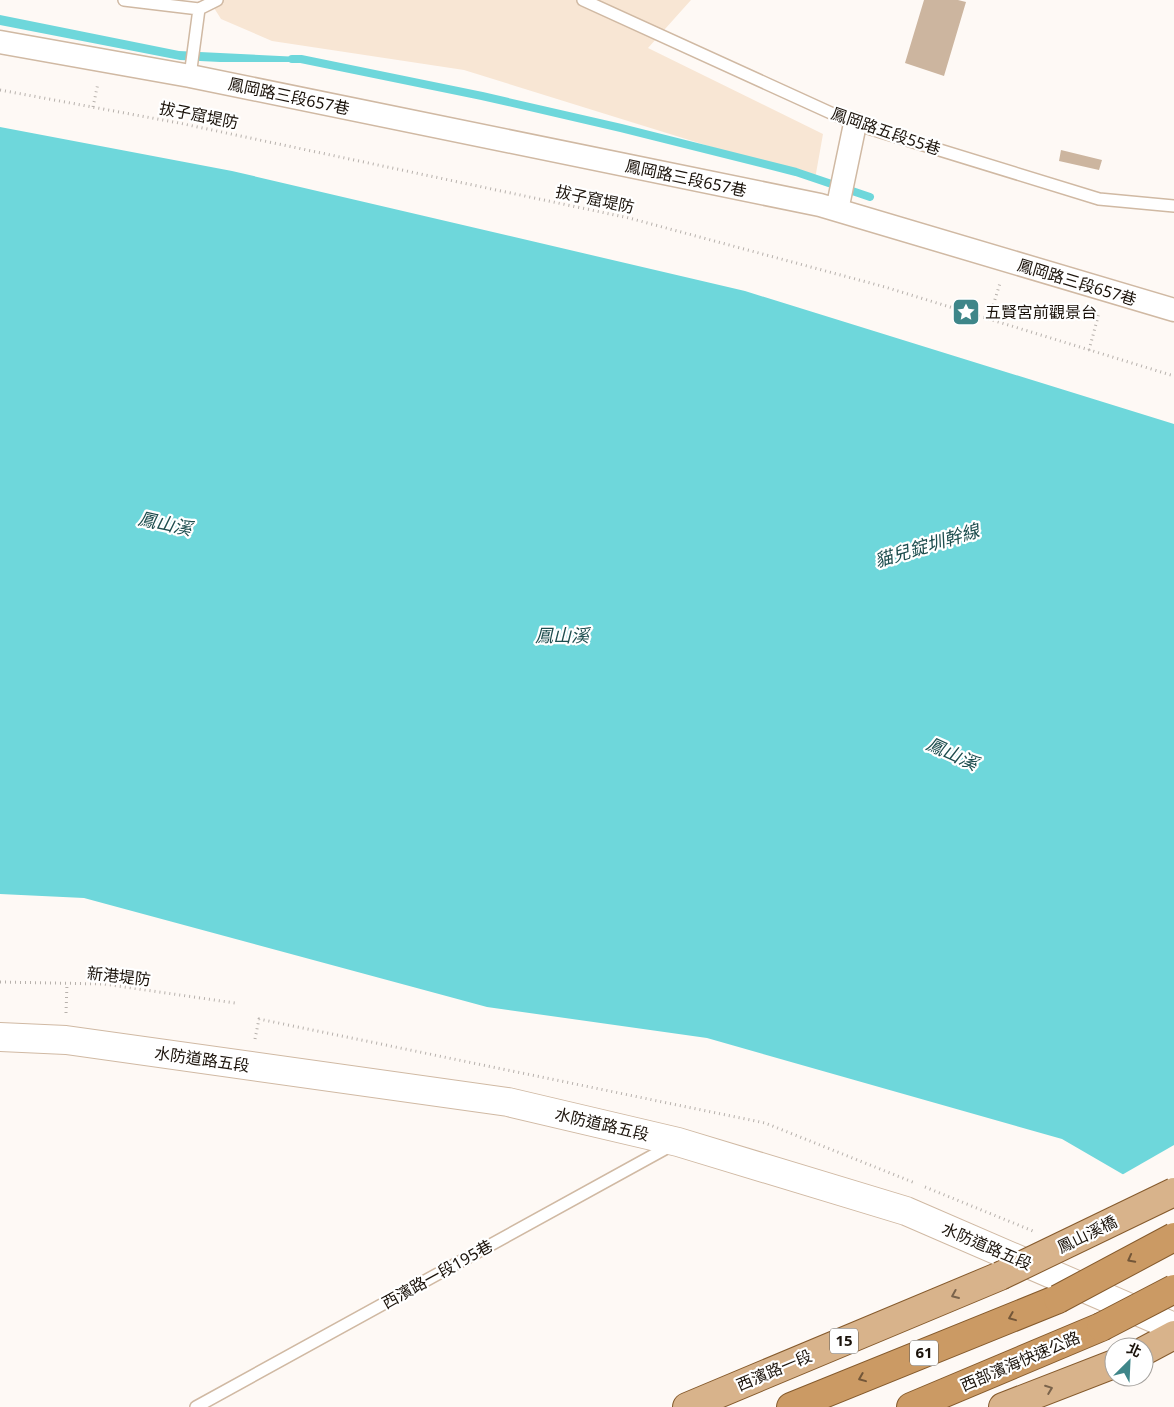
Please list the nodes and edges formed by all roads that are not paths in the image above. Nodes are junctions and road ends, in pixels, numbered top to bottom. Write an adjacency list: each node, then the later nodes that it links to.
1 (124, 0): 4 (lane)
2 (217, 0): 4 (lane)
3 (583, 0): 7 (lane, 鳳岡路五段55巷)
4 (198, 9): 6 (lane)
5 (0, 42): 6 (street, 鳳岡路三段657巷)
6 (190, 76): 9 (street, 鳳岡路三段657巷)
7 (855, 124): 8 (lane, 鳳岡路五段55巷); 9 (street)
8 (1174, 206)
9 (837, 210): 10 (street, 鳳岡路三段657巷)
10 (1174, 310)
11 (0, 1037): 12 (street, 水防道路五段)
12 (678, 1142): 17 (street, 水防道路五段); 21 (lane, 西濱路一段195巷)
13 (1174, 1192): 15 (main road, 鳳山溪橋 / 15, bridge)
14 (1174, 1236): 23 (highway, 61, one-way to 23, bridge)
15 (1000, 1276): 22 (main road, 西濱路一段 / 15, one-way to 22)
16 (1174, 1289): 24 (highway, 西部濱海快速公路, bridge)
17 (1174, 1327)
18 (1174, 1335): 19 (main road)
19 (1154, 1346)
20 (1104, 1368): 25 (main road, one-way to 20)
21 (196, 1407)
22 (687, 1407)
23 (791, 1407)
24 (911, 1407)
25 (1003, 1407)

